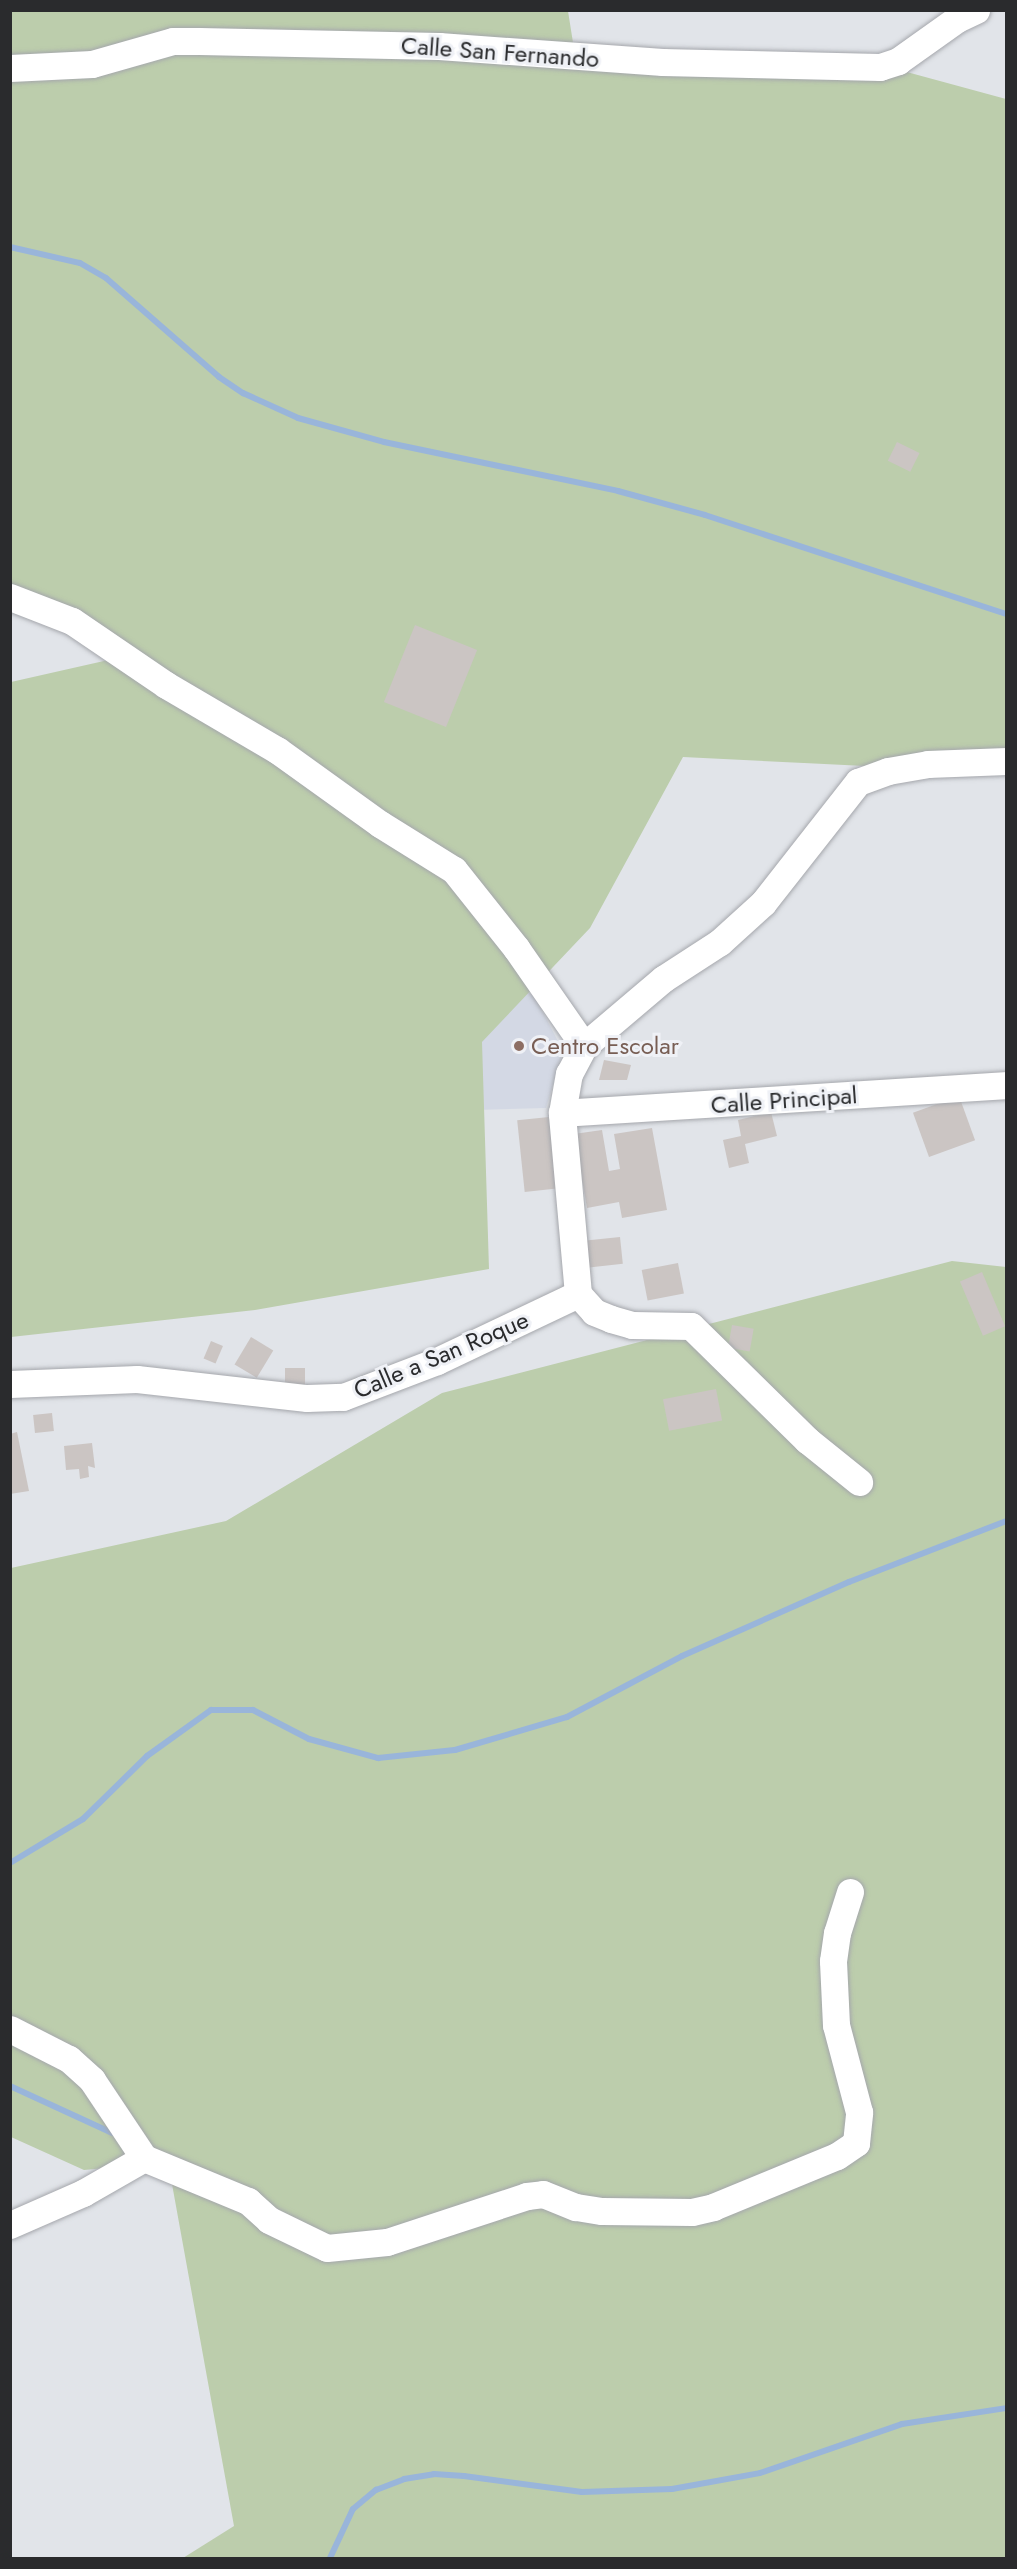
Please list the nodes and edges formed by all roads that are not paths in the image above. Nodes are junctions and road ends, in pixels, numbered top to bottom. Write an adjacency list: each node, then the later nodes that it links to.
1 (976, 10): 2 (street, Calle San Fernando)
2 (10, 68)
3 (10, 597): 5 (street)
4 (1006, 760): 5 (street)
5 (584, 1046): 7 (street)
6 (1006, 1085): 7 (street, Calle Principal)
7 (562, 1113): 8 (street)
8 (578, 1294): 9 (street, Calle a San Roque); 10 (street)
9 (10, 1384)
10 (859, 1482)
11 (850, 1892): 13 (street)
12 (10, 2029): 13 (street)
13 (144, 2158): 14 (street)
14 (10, 2225)

